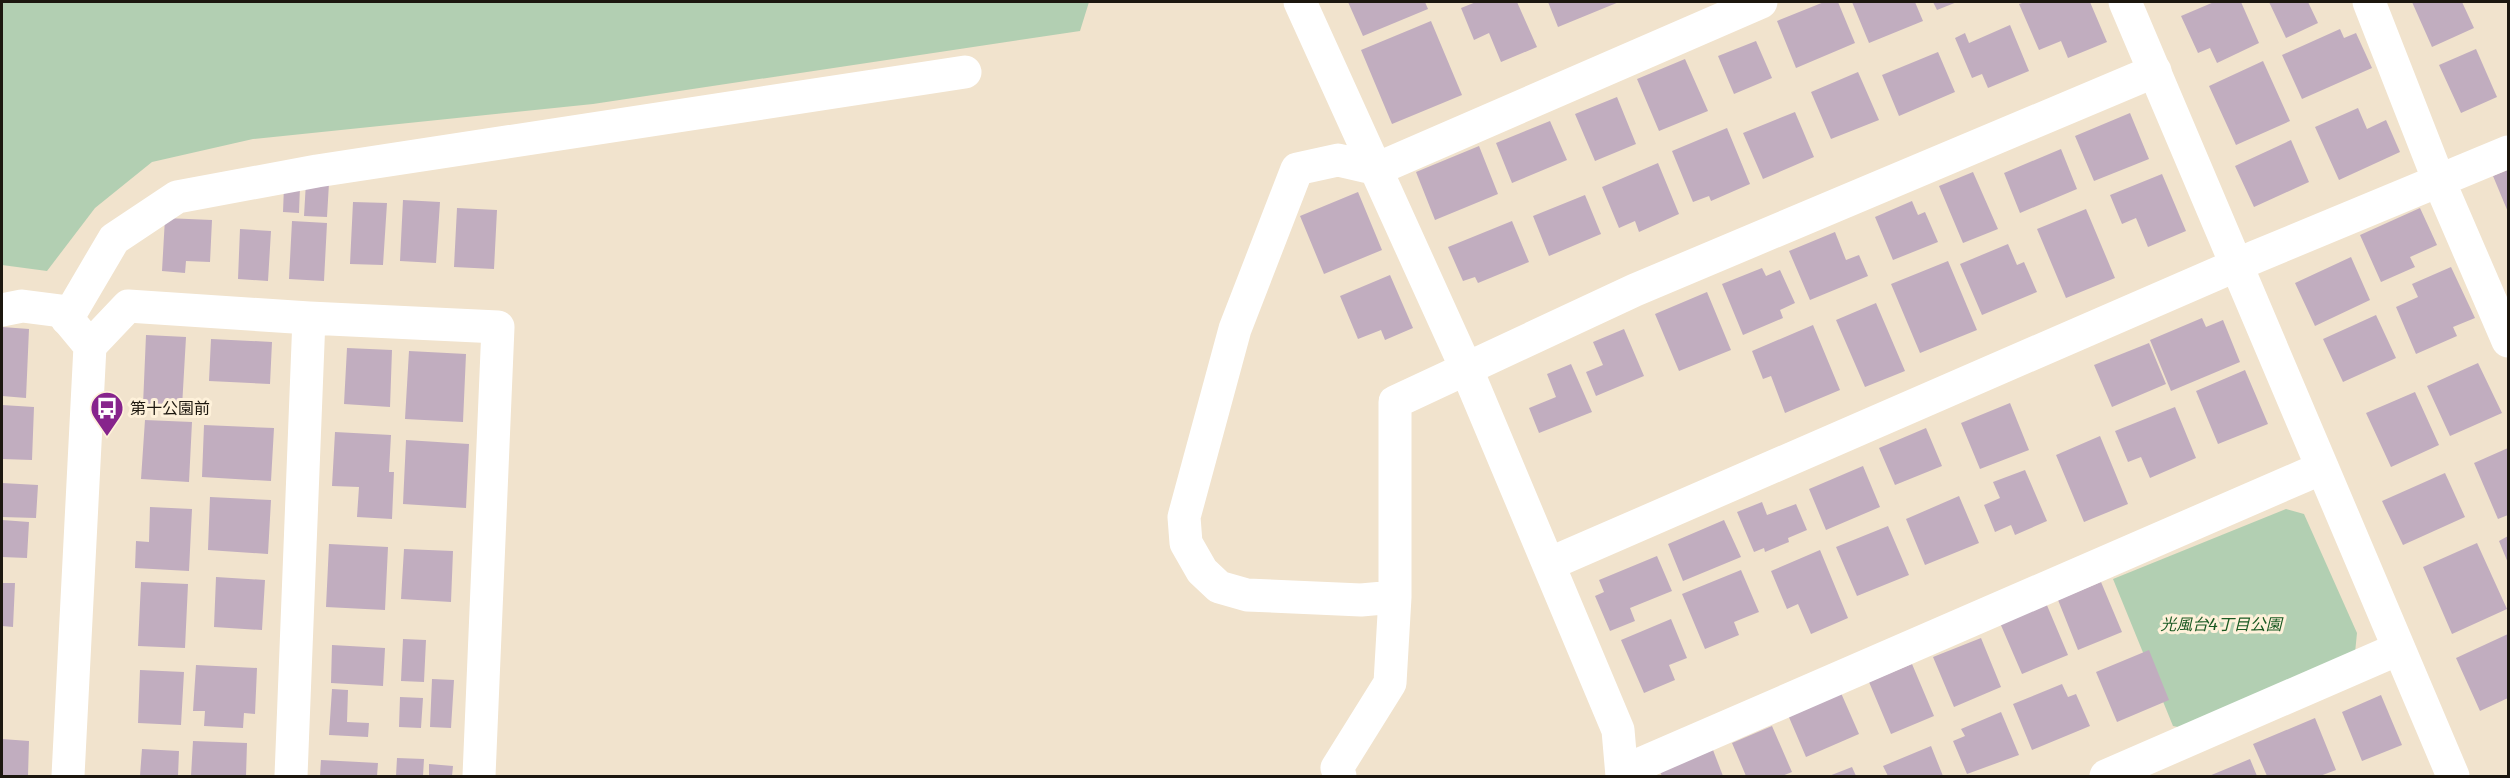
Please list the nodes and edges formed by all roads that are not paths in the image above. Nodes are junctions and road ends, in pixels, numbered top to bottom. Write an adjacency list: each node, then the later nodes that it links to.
1 (1300, 2): 8 (street)
2 (1761, 2): 8 (street)
3 (2125, 2): 5 (street)
4 (2369, 2): 9 (street)
5 (2155, 71): 10 (street); 16 (street)
6 (965, 72): 13 (street)
7 (2508, 152): 9 (street)
8 (1377, 169): 16 (street); 19 (street)
9 (2439, 181): 10 (street); 14 (street)
10 (2237, 264): 17 (street); 18 (street)
11 (2, 310): 13 (street)
12 (309, 318): 15 (street); 23 (street); 24 (street)
13 (67, 319): 15 (street)
14 (2508, 341)
15 (90, 346): 22 (street)
16 (1466, 368): 18 (street); 19 (street)
17 (2322, 468): 20 (street); 21 (street)
18 (1549, 564): 21 (street)
19 (1395, 597): 25 (street)
20 (2398, 649): 26 (street); 27 (street)
21 (1622, 774)
22 (68, 777)
23 (291, 777)
24 (479, 777)
25 (1340, 777)
26 (2106, 777)
27 (2452, 777)

